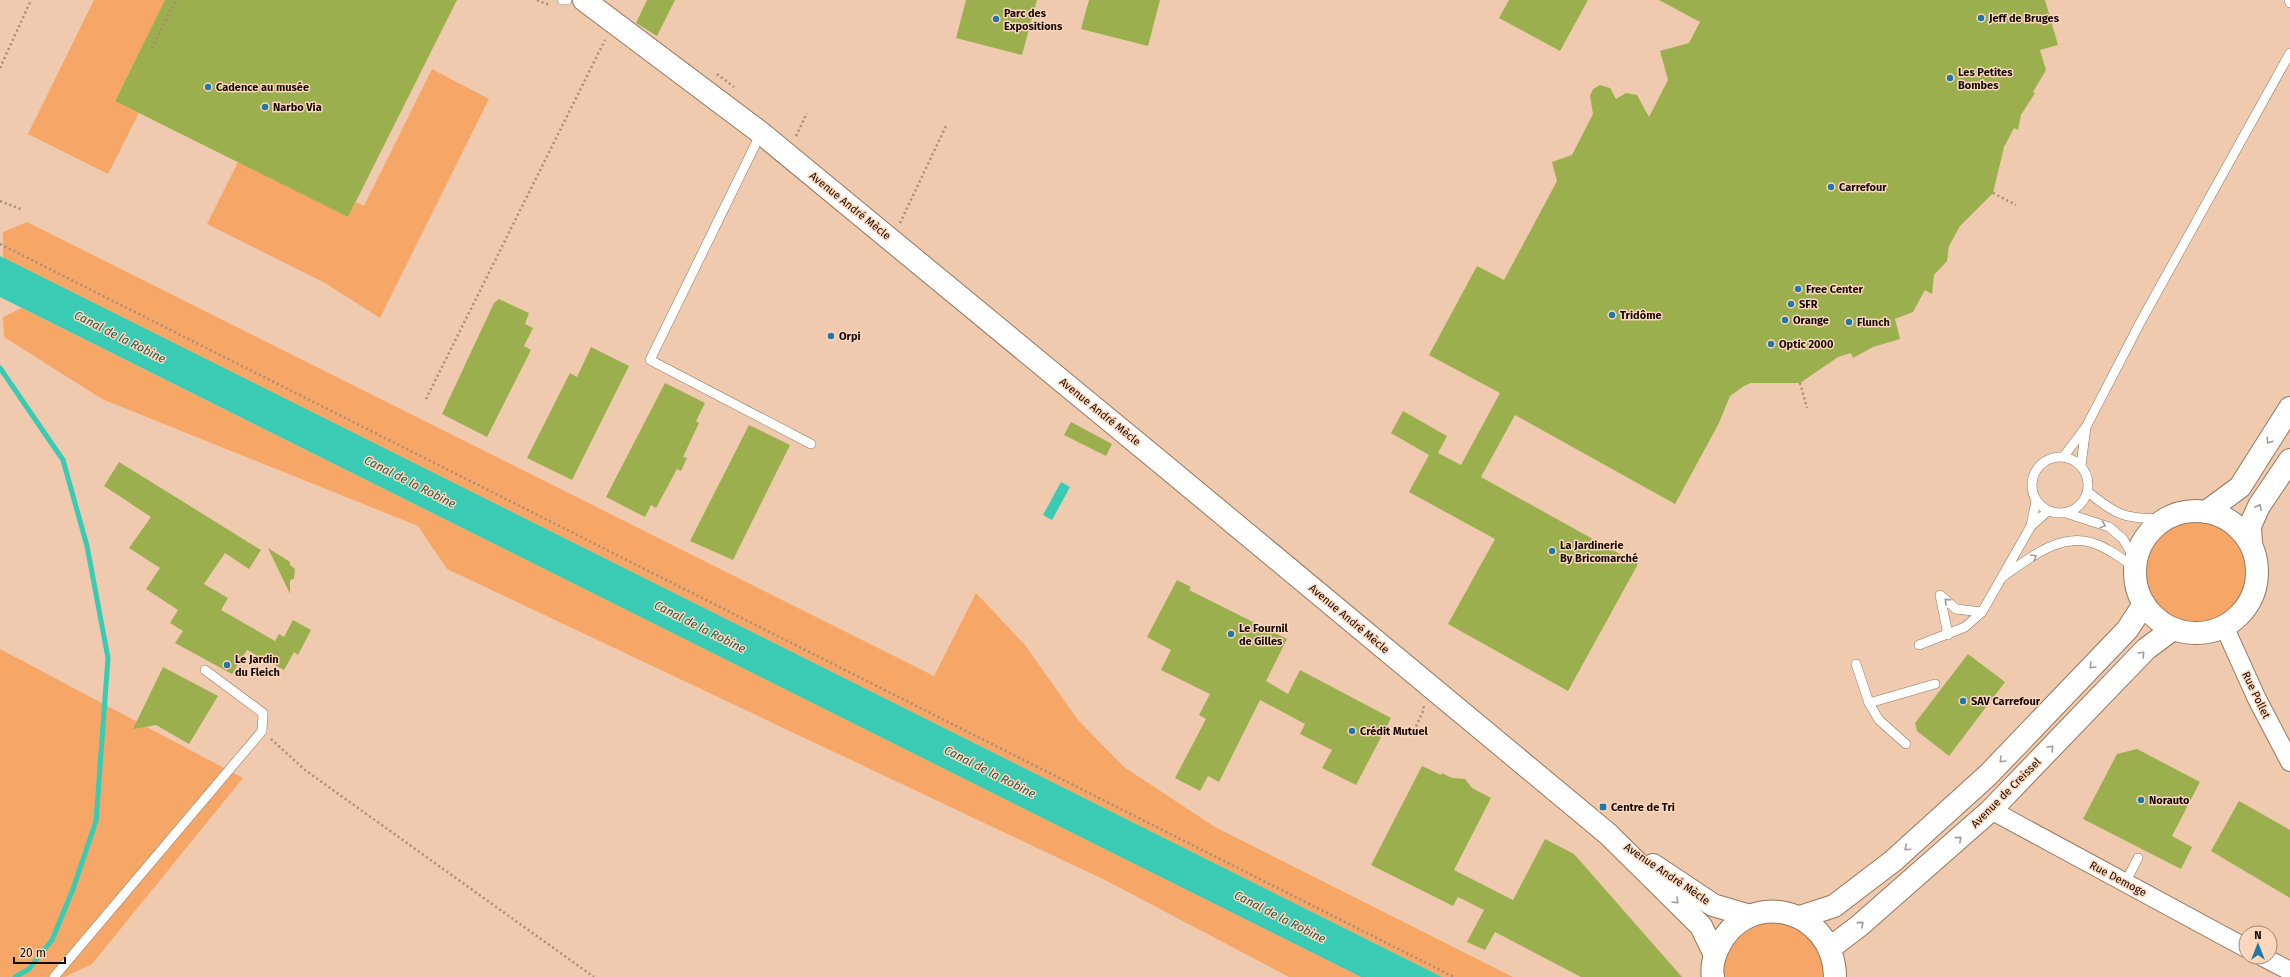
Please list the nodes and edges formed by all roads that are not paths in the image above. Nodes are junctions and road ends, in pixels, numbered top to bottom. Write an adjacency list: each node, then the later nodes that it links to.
1 (569, 0): 5 (street, Avenue André Mècle)
2 (2289, 0): 3 (lane)
3 (2290, 3)
4 (2290, 53): 7 (lane)
5 (761, 133): 8 (lane); 35 (street, Avenue André Mècle)
6 (2290, 408): 15 (street, one-way to 15)
7 (2086, 427): 9 (lane); 11 (lane)
8 (811, 444)
9 (2064, 456): 11 (lane); 13 (lane)
10 (2290, 460): 19 (street, one-way to 10)
11 (2080, 465): 12 (lane)
12 (2088, 492): 16 (lane); 17 (lane)
13 (2036, 500): 14 (lane); 18 (lane)
14 (2048, 511): 16 (lane); 18 (lane)
15 (2206, 512): 17 (street); 19 (street)
16 (2066, 513): 20 (lane, one-way to 20)
17 (2166, 519): 20 (street)
18 (2031, 526): 21 (lane)
19 (2250, 544): 24 (street)
20 (2135, 565): 21 (lane, one-way to 20); 22 (street)
21 (2001, 578): 23 (lane)
22 (2144, 604): 25 (street); 39 (street, one-way to 39)
23 (1982, 612): 26 (lane); 26 (lane, one-way to 26)
24 (2224, 626): 25 (street); 33 (street, Rue Pollet)
25 (2174, 629): 34 (street, Avenue de Creissel, one-way to 25)
26 (1948, 635): 27 (lane)
27 (1919, 645)
28 (1856, 664): 31 (lane)
29 (205, 670): 45 (lane)
30 (1935, 684): 31 (lane)
31 (1869, 704): 32 (lane)
32 (1906, 744)
33 (2290, 762)
34 (1991, 810): 37 (street, Rue Demoge); 41 (street, Avenue de Creissel, one-way to 34)
35 (1608, 834): 38 (street, Avenue André Mècle); 42 (street, Avenue André Mècle, one-way to 42)
36 (2138, 858): 37 (lane)
37 (2125, 883): 40 (street, Rue Demoge)
38 (1750, 916): 39 (street); 42 (street)
39 (1800, 917): 41 (street)
40 (2238, 944)
41 (1830, 948): 47 (street)
42 (1715, 955): 46 (street)
43 (2278, 965): 44 (street)
44 (2290, 971)
45 (54, 977)
46 (1713, 977)
47 (1835, 977)

